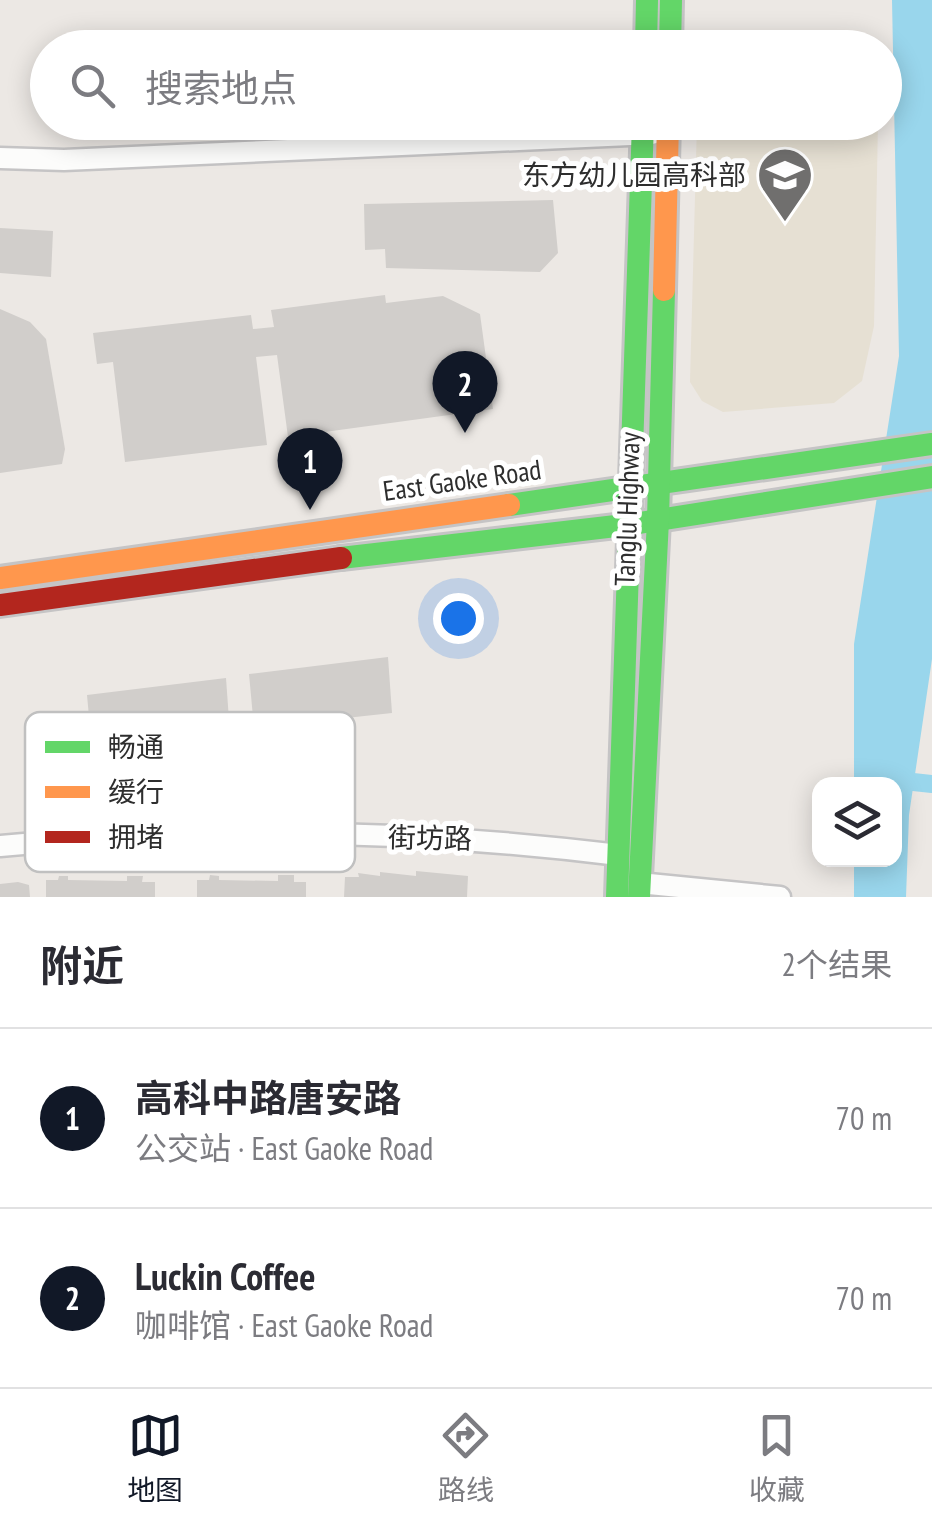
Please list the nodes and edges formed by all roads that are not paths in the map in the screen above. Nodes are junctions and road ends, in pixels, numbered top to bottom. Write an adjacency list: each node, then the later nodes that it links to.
1 (647, 0): 3 (main road)
2 (671, 0): 4 (main road)
3 (646, 30)
4 (670, 30)
5 (433, 140): 8 (street)
6 (643, 140): 12 (main road, Tanglu Highway)
7 (668, 140): 11 (main road, Tanglu Highway)
8 (0, 158)
9 (932, 444): 11 (main road, East Gaoke Road)
10 (932, 477): 13 (main road)
11 (658, 483): 12 (main road, East Gaoke Road); 13 (main road, Tanglu Highway)
12 (633, 486): 14 (main road, Tanglu Highway); 15 (main road, East Gaoke Road)
13 (658, 520): 14 (main road); 21 (main road, Tanglu Highway)
14 (633, 524): 16 (main road); 20 (main road, Tanglu Highway)
15 (0, 578)
16 (0, 605)
17 (355, 837): 20 (street, 街坊路)
18 (25, 844): 19 (street, 街坊路)
19 (0, 846)
20 (619, 856): 22 (main road, Tanglu Highway)
21 (639, 890): 23 (street)
22 (617, 897)
23 (780, 897)

